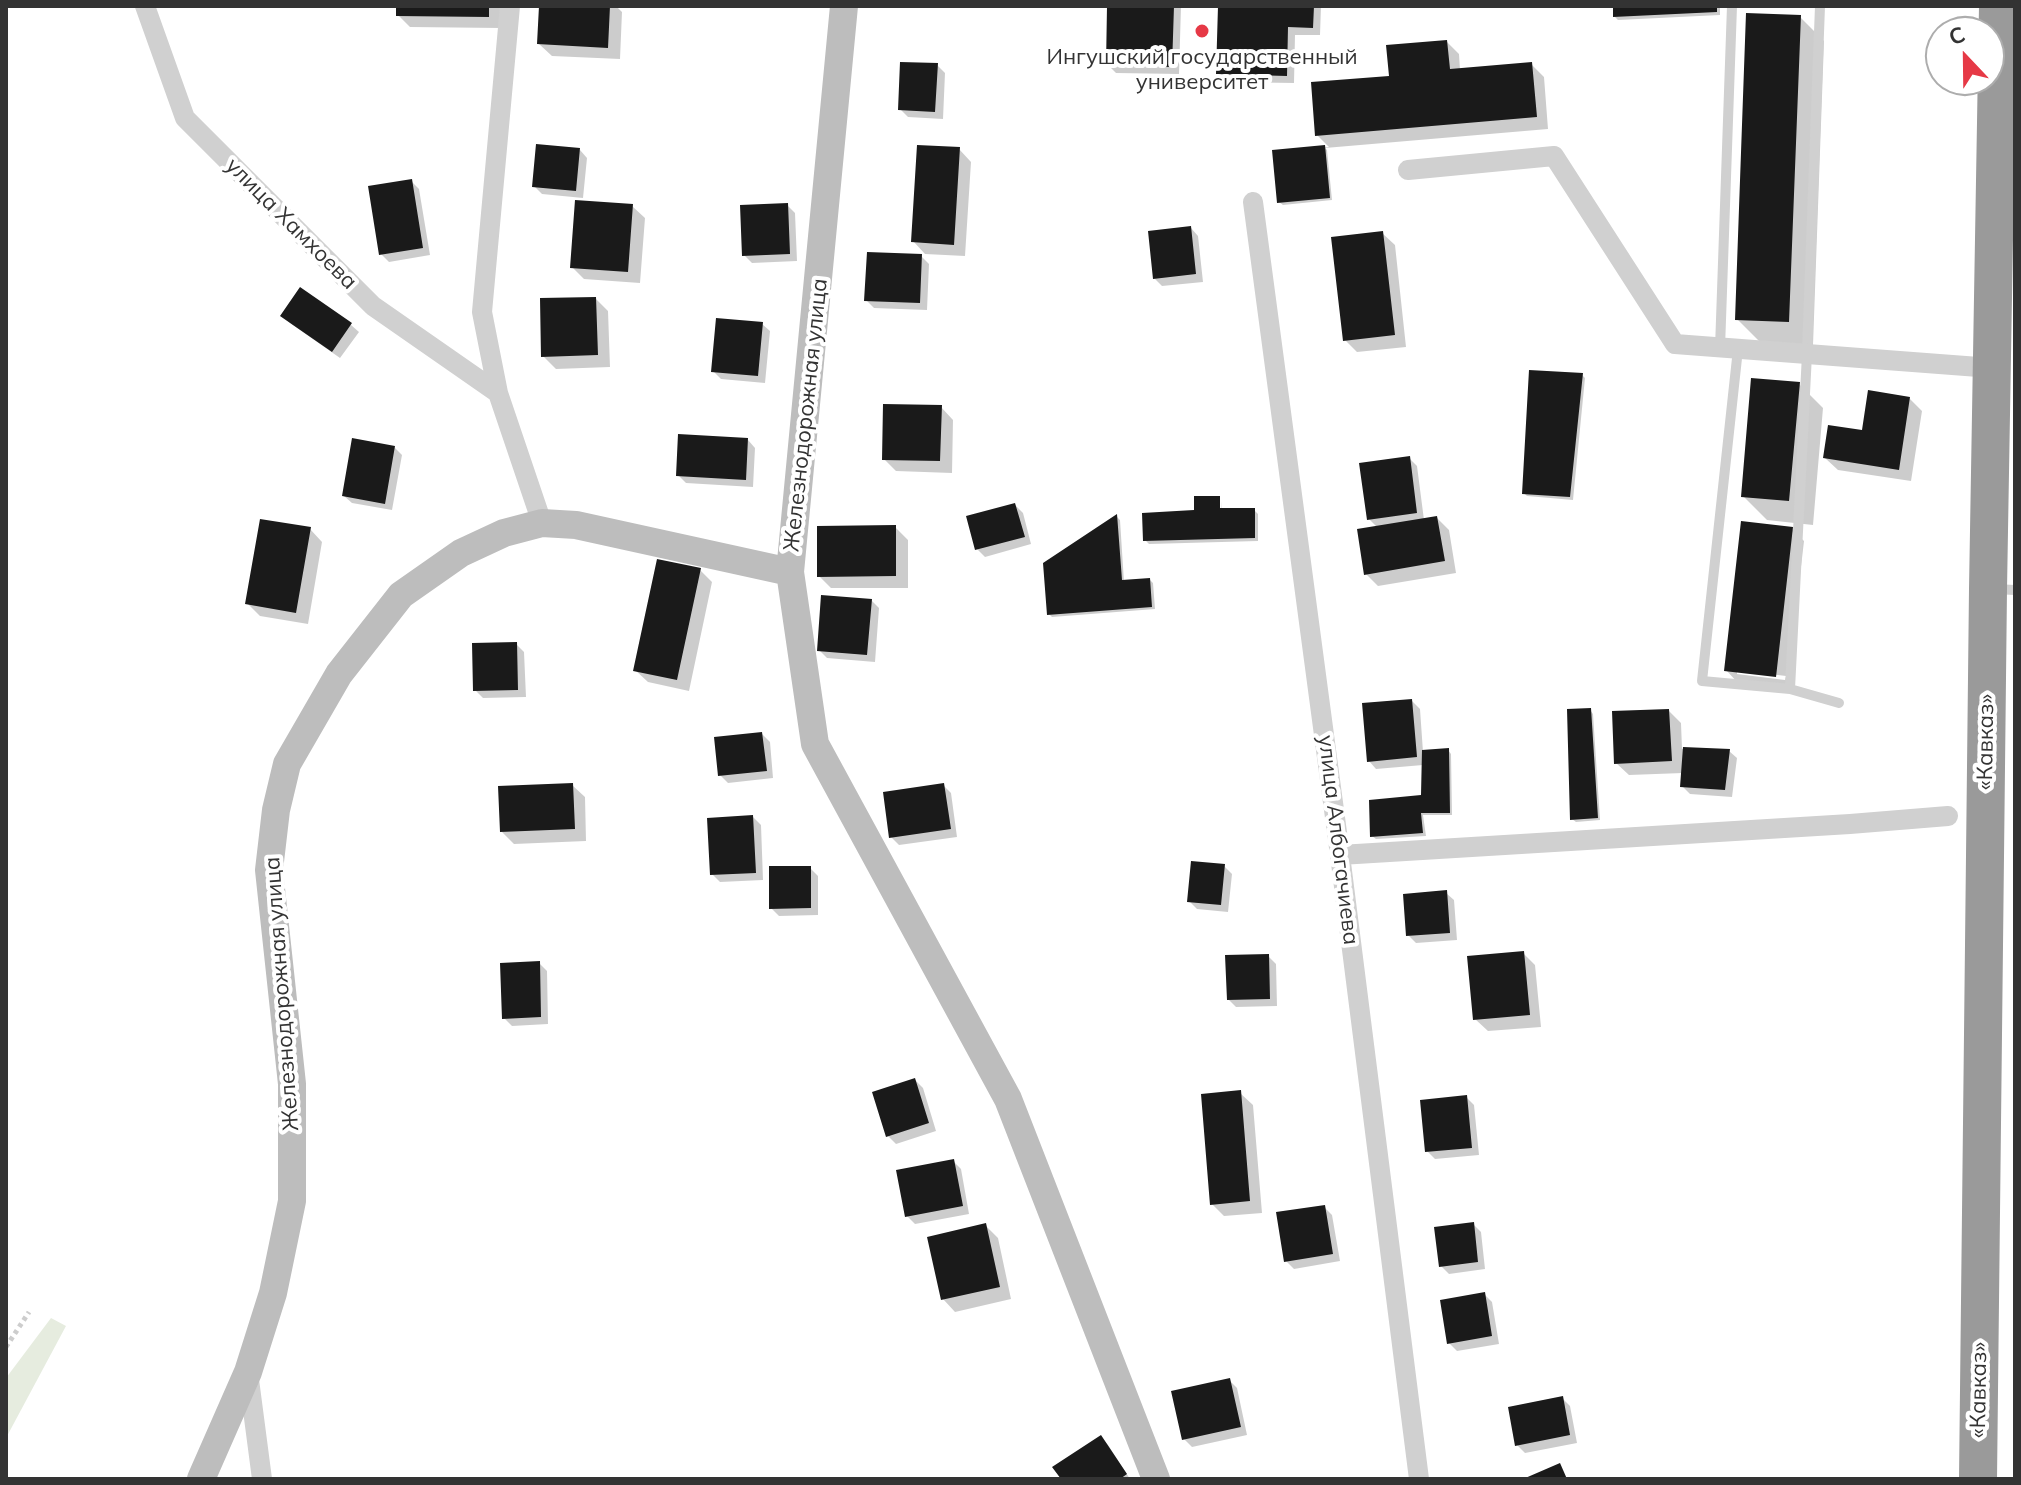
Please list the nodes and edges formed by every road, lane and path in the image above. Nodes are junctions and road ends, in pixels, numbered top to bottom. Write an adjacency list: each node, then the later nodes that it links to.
1 (145, 6): 12 (street, улица Хамхоева)
2 (510, 6): 12 (street)
3 (844, 6): 14 (street, Железнодорожная улица)
4 (1732, 6): 9 (lane)
5 (1820, 6): 10 (lane)
6 (1998, 6): 11 (highway, «Кавказ»)
7 (1408, 170): 9 (street)
8 (1253, 202): 19 (street, улица Албогачиева)
9 (1729, 348): 10 (street); 16 (lane)
10 (1807, 354): 11 (street); 16 (lane)
11 (1992, 368): 15 (highway, «Кавказ»)
12 (498, 393): 13 (street)
13 (542, 523): 14 (street, Железнодорожная улица); 22 (street, Железнодорожная улица)
14 (790, 572): 25 (street)
15 (2002, 590): 27 (highway, «Кавказ»)
16 (1790, 689): 17 (lane)
17 (1839, 703)
18 (1948, 816): 19 (street)
19 (1340, 855): 26 (street, улица Албогачиева)
20 (29, 1312): 21 (path)
21 (6, 1347)
22 (248, 1372): 23 (street, Железнодорожная улица); 24 (street)
23 (201, 1479)
24 (262, 1479)
25 (1156, 1479)
26 (1419, 1479)
27 (1978, 1479)

